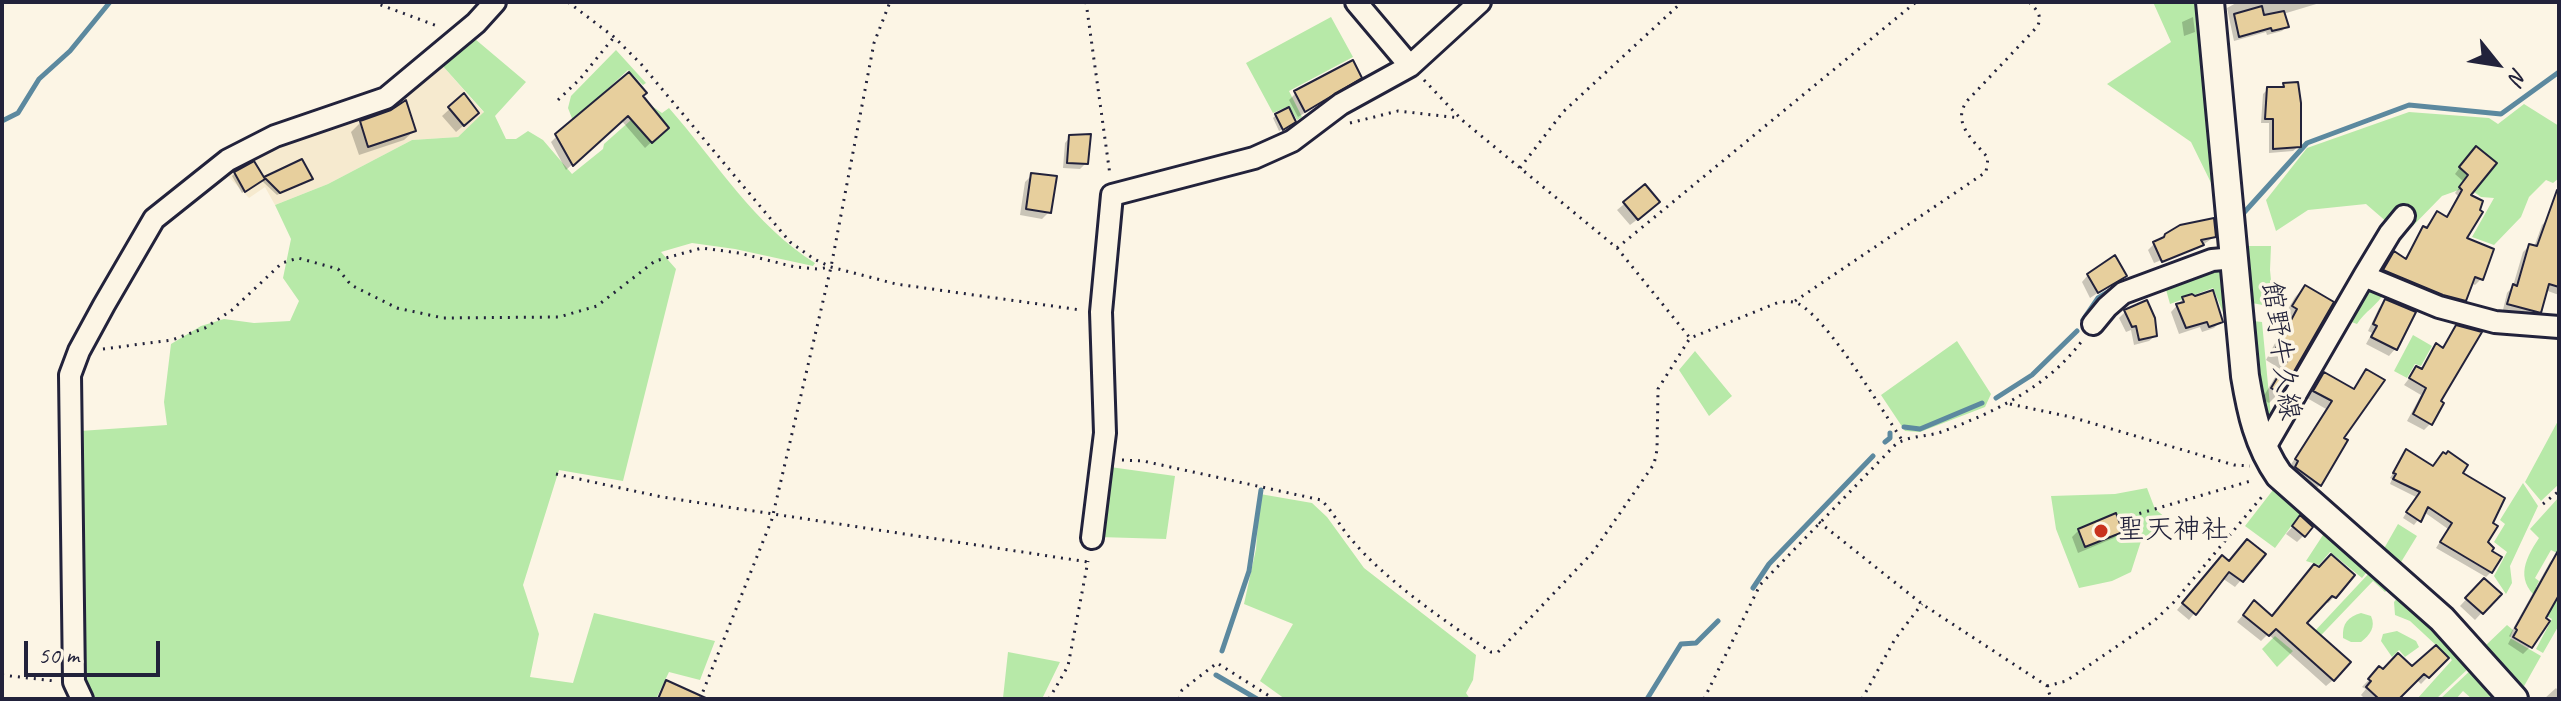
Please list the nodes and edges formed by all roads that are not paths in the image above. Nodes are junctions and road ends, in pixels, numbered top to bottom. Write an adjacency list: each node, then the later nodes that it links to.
1 (495, 2): 13 (street)
2 (1356, 2): 5 (street)
3 (1480, 2): 5 (street)
4 (2210, 2): 7 (main road, 館野牛久線)
5 (1410, 66): 12 (street)
6 (2404, 216): 8 (street)
7 (2235, 258): 9 (street); 11 (main road, 館野牛久線)
8 (2364, 276): 10 (street); 11 (street)
9 (2093, 324)
10 (2559, 327)
11 (2273, 466): 14 (main road, 館野牛久線)
12 (1092, 538)
13 (78, 690)
14 (2514, 699)

